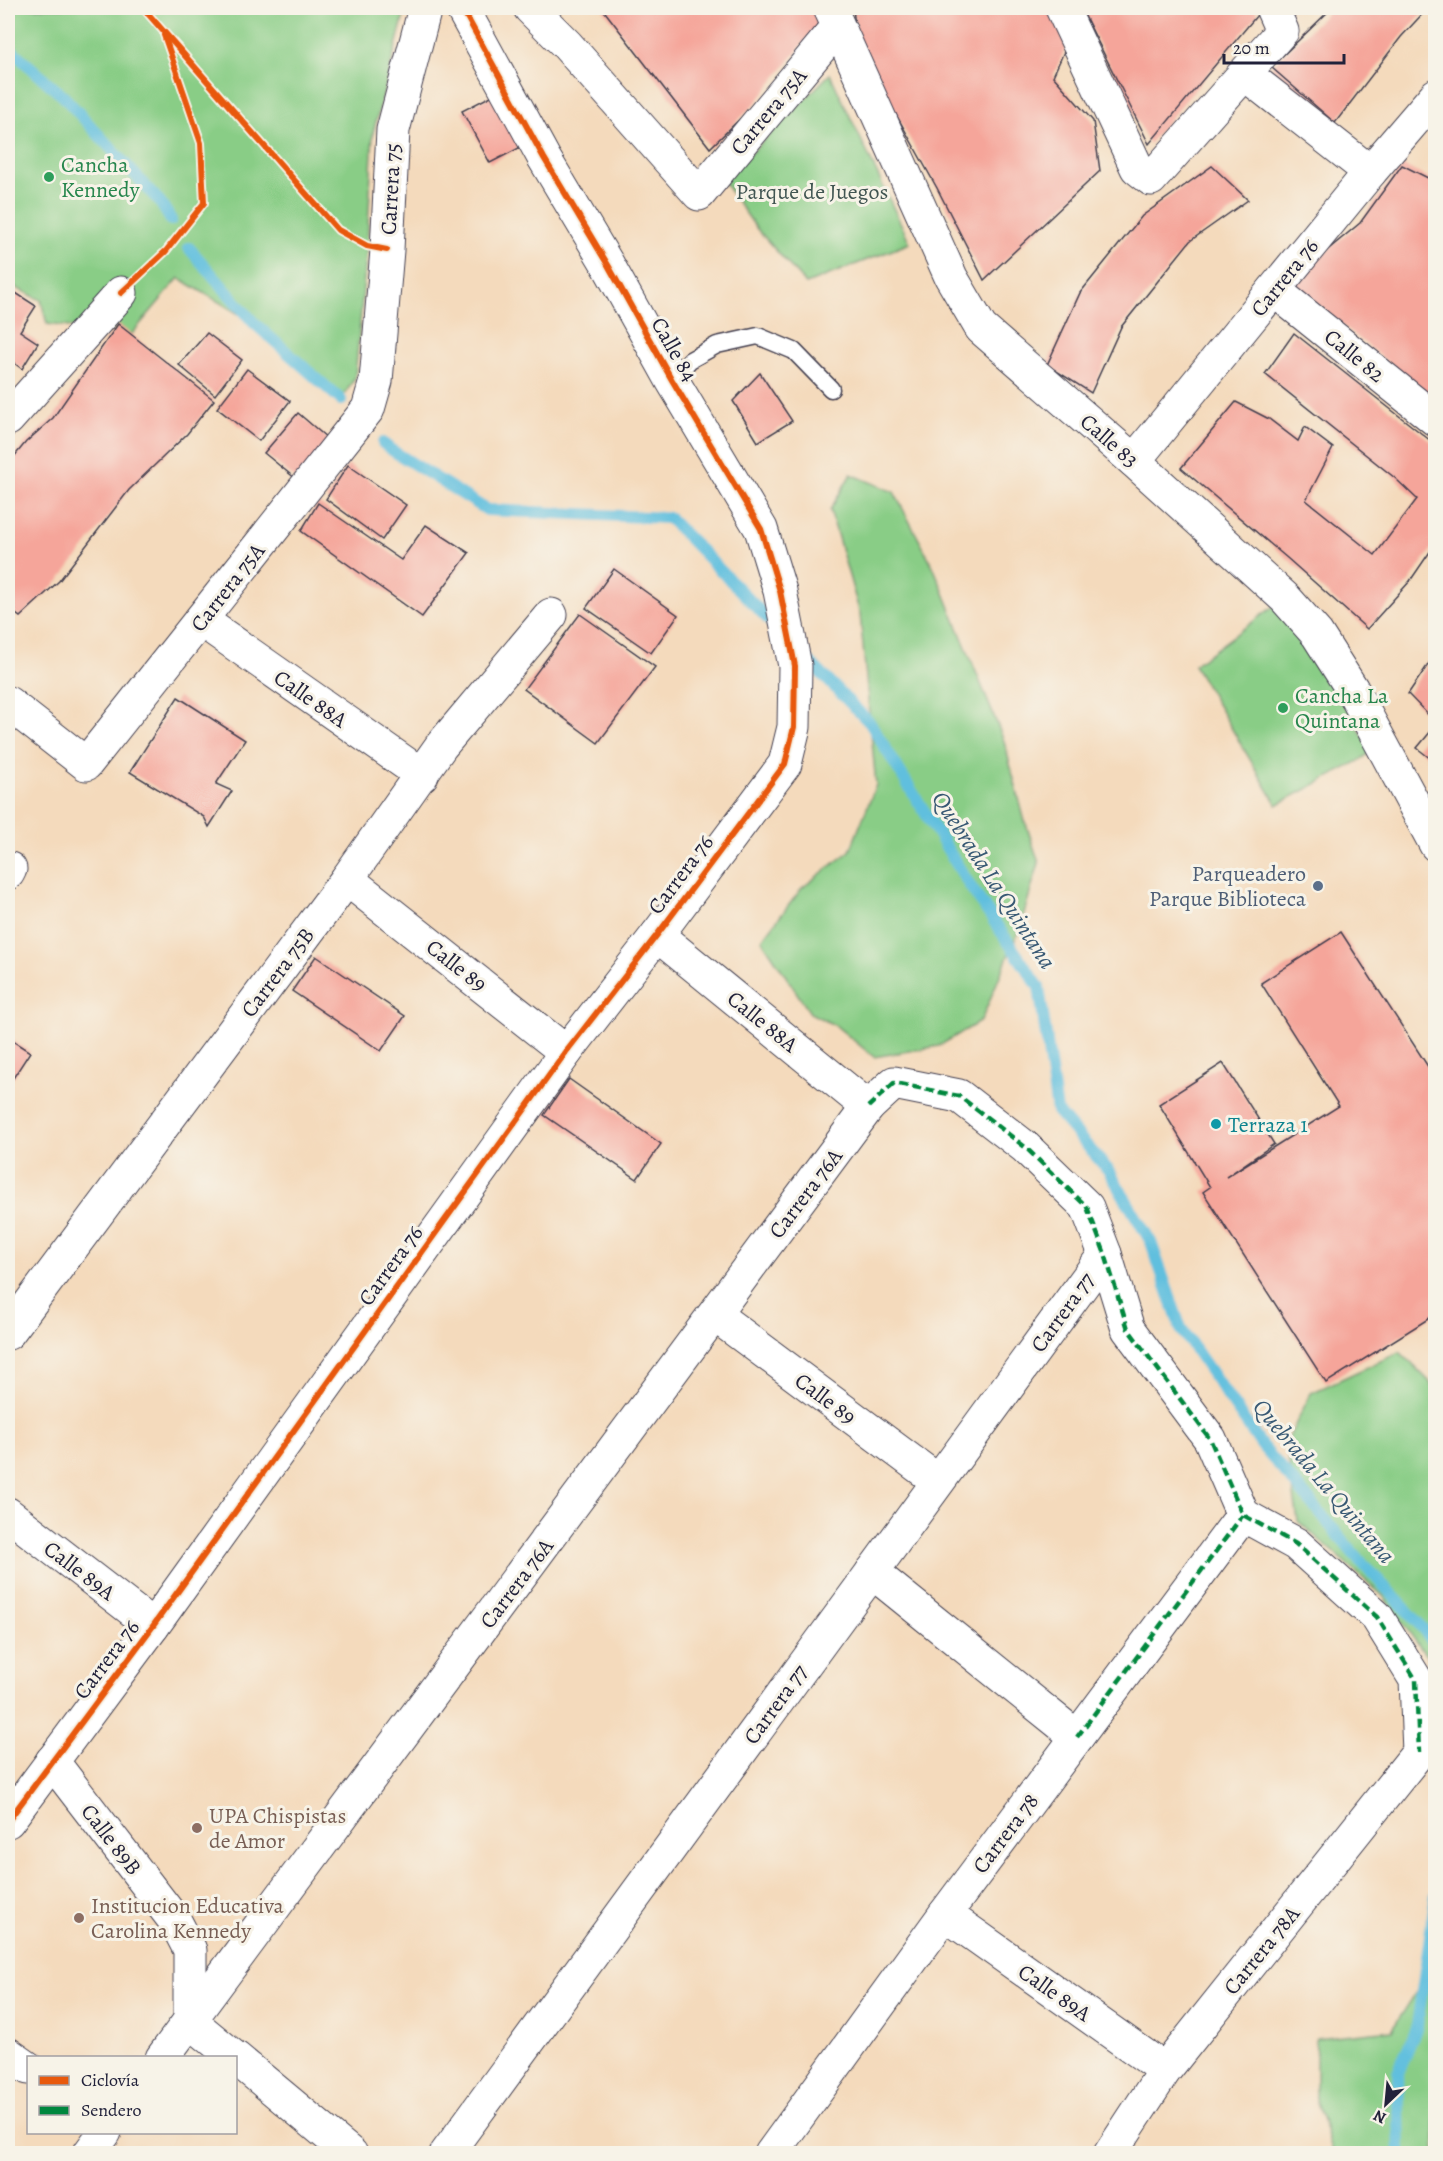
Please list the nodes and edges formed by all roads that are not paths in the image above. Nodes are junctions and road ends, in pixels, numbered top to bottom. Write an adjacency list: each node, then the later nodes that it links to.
1 (425, 8): 14 (street, Carrera 75)
2 (462, 8): 12 (street, Calle 84)
3 (531, 8): 5 (street, Carrera 75A)
4 (1062, 8): 7 (street)
5 (834, 18): 17 (street, Calle 83)
6 (1277, 19): 7 (street)
7 (1245, 74): 9 (street)
8 (1429, 117): 9 (street, Carrera 76)
9 (1370, 172): 10 (street, Carrera 76)
10 (1274, 290): 16 (street, Calle 82); 17 (street, Carrera 76)
11 (121, 293): 15 (street)
12 (672, 381): 13 (lane); 21 (street, Calle 84)
13 (831, 389)
14 (368, 409): 19 (street, Carrera 75A)
15 (8, 419)
16 (1436, 420)
17 (1134, 460): 23 (street, Calle 83)
18 (551, 615): 22 (street, Carrera 75B)
19 (201, 621): 20 (street, Carrera 75A); 22 (street, Calle 88A)
20 (8, 703)
21 (794, 728): 25 (street, Carrera 76)
22 (422, 775): 24 (street, Carrera 75B)
23 (1436, 845)
24 (347, 879): 26 (street, Calle 89); 30 (street, Carrera 75B)
25 (657, 935): 26 (street, Carrera 76); 27 (street, Calle 88A)
26 (566, 1052): 35 (street, Carrera 76)
27 (868, 1107): 28 (street, Carrera 76A); 29 (street, Carrera 76A)
28 (1105, 1254): 31 (street, Carrera 77); 33 (street)
29 (715, 1315): 31 (street, Calle 89); 40 (street, Carrera 76A)
30 (8, 1333)
31 (938, 1481): 34 (street, Carrera 77)
32 (8, 1515): 35 (street, Calle 89A)
33 (1243, 1515): 36 (street, Carrera 78); 46 (street, Carrera 78A)
34 (872, 1572): 36 (street); 51 (street, Carrera 77)
35 (153, 1626): 37 (street, Carrera 76)
36 (1077, 1737): 39 (street, Carrera 78)
37 (52, 1761): 38 (street, Carrera 76); 40 (street, Calle 89B)
38 (8, 1821)
39 (945, 1914): 46 (street, Calle 89A); 52 (street, Carrera 78)
40 (190, 2020): 42 (street, Carrera 76A); 43 (street)
41 (8, 2054): 45 (street)
42 (163, 2056)
43 (233, 2056)
44 (237, 2060): 50 (street)
45 (27, 2067)
46 (1165, 2070): 48 (street, Carrera 78A)
47 (104, 2134): 49 (street)
48 (1122, 2150)
49 (89, 2154)
50 (351, 2154)
51 (446, 2154)
52 (771, 2154)

